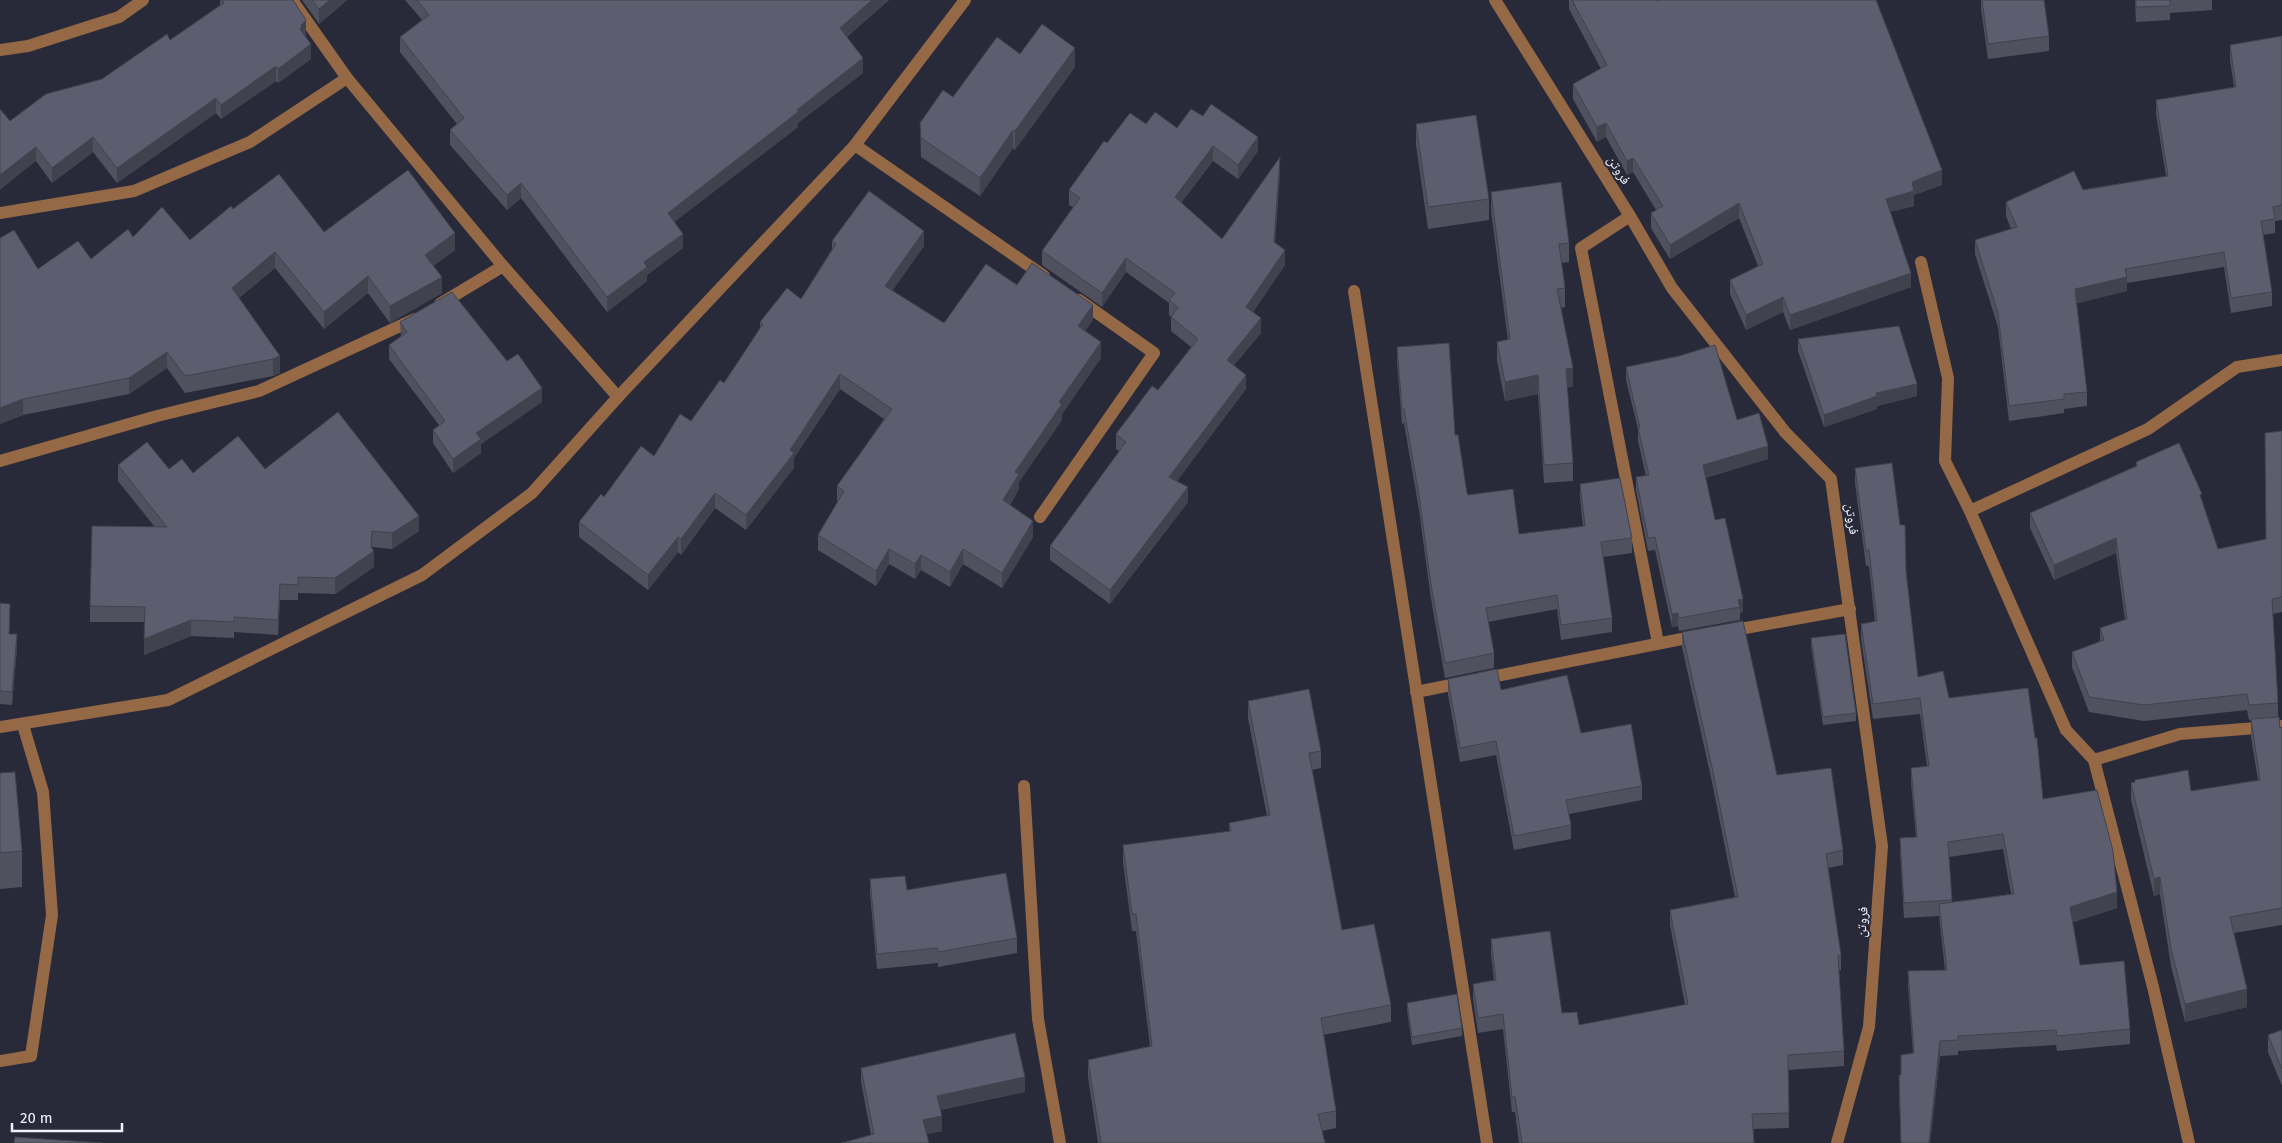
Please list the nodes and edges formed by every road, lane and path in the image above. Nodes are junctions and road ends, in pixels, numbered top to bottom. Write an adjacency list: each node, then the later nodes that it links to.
1 (144, 0): 5 (street)
2 (292, 0): 6 (street)
3 (965, 0): 7 (street)
4 (1495, 0): 9 (street, فروتن)
5 (0, 50)
6 (347, 78): 8 (street); 11 (street)
7 (855, 145): 14 (street); 17 (street)
8 (0, 213)
9 (1630, 216): 18 (street, فروتن); 19 (street)
10 (1921, 262): 16 (street)
11 (503, 266): 14 (street); 15 (street)
12 (1354, 291): 20 (street)
13 (2282, 360): 16 (street)
14 (618, 397): 21 (street)
15 (0, 461)
16 (1970, 511): 24 (street)
17 (1040, 517)
18 (1850, 609): 19 (street); 29 (street, فروتن)
19 (1658, 643): 20 (street)
20 (1416, 692): 28 (street)
21 (23, 725): 23 (street); 26 (street)
22 (2282, 726): 24 (street)
23 (0, 728)
24 (2094, 760): 30 (street)
25 (1024, 786): 27 (street)
26 (0, 1061)
27 (1060, 1143)
28 (1487, 1143)
29 (1837, 1143)
30 (2189, 1143)

